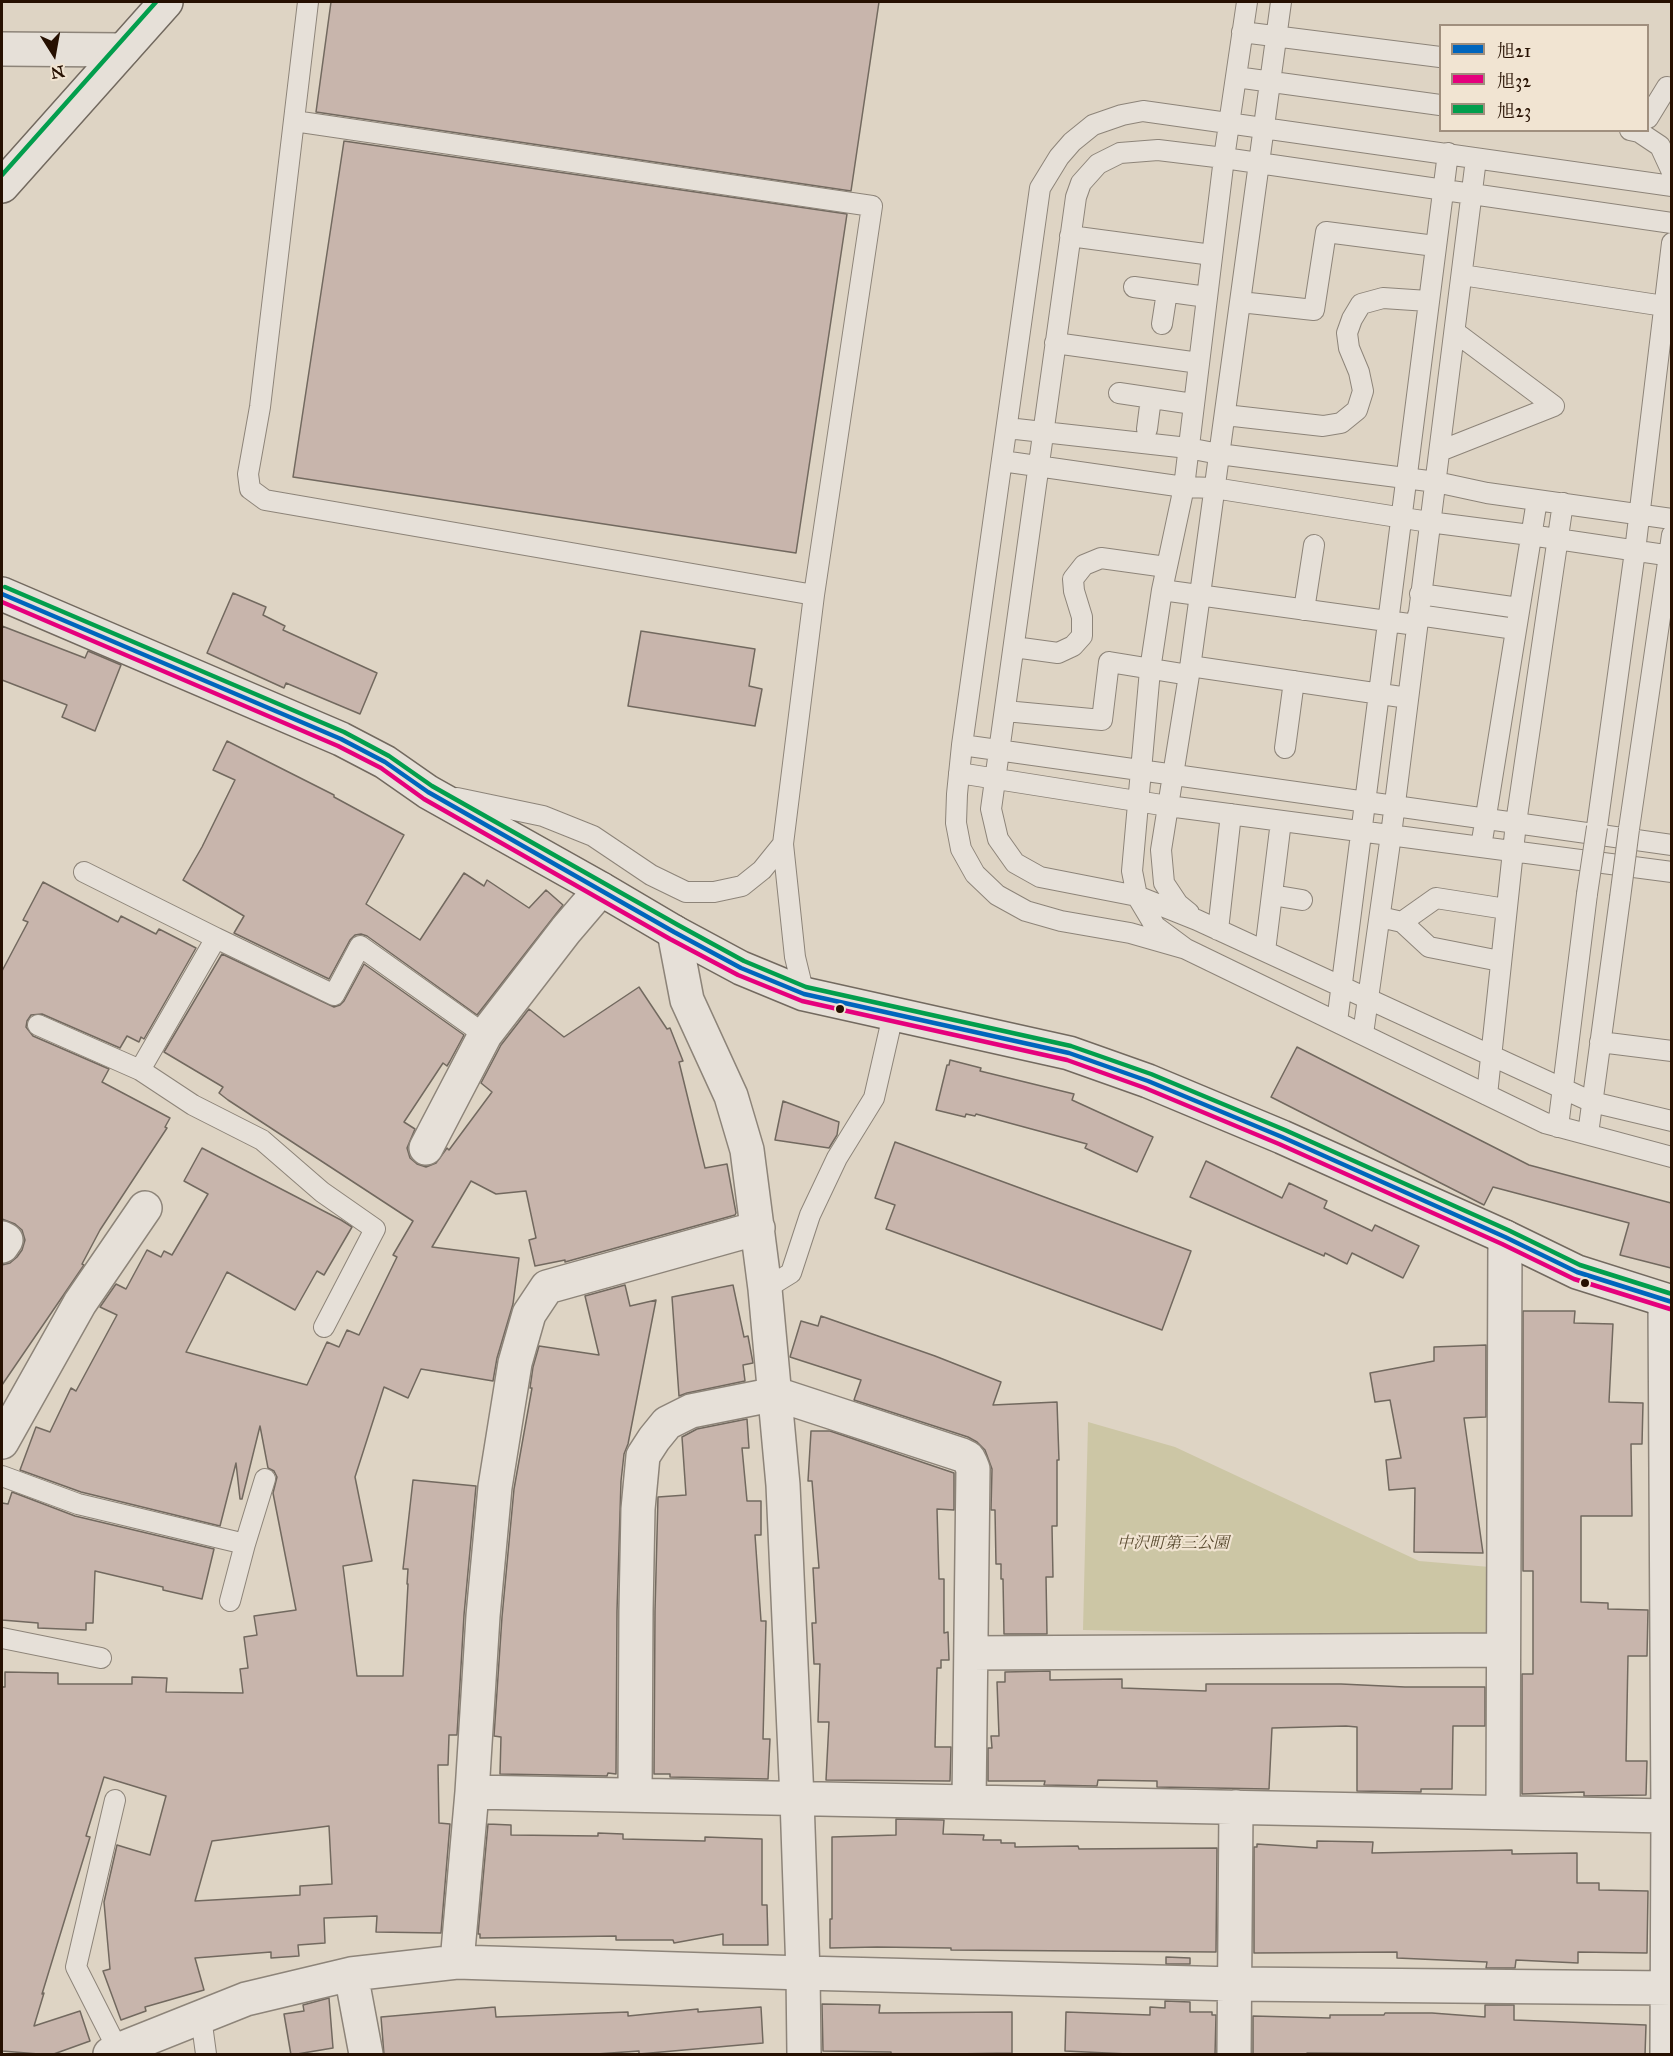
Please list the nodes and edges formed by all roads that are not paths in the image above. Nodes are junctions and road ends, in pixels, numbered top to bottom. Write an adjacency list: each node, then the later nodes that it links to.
1 (166, 2): 8 (street)
2 (308, 2): 15 (lane)
3 (1247, 2): 5 (lane)
4 (1281, 2): 6 (lane)
5 (1242, 32): 6 (lane); 10 (lane)
6 (1276, 36): 9 (lane); 11 (lane)
7 (2, 49): 8 (street)
8 (123, 50): 24 (street)
9 (1439, 57)
10 (1236, 77): 11 (lane); 16 (lane)
11 (1269, 82): 13 (lane); 17 (lane)
12 (1662, 86): 14 (lane)
13 (1439, 105)
14 (1649, 110)
15 (294, 121): 77 (lane); 77 (lane)
16 (1229, 122): 17 (lane); 20 (lane); 48 (lane)
17 (1263, 127): 19 (lane); 22 (lane)
18 (1644, 132): 23 (lane)
19 (1448, 153): 21 (lane); 26 (lane)
20 (1224, 158): 22 (lane); 29 (lane); 32 (lane)
21 (1476, 159): 25 (lane); 27 (lane)
22 (1258, 163): 26 (lane); 37 (lane)
23 (1671, 172)
24 (2, 186)
25 (1671, 186)
26 (1443, 190): 27 (lane); 31 (lane)
27 (1472, 194): 28 (lane); 33 (lane)
28 (1671, 223)
29 (1070, 236): 32 (lane); 42 (lane)
30 (1671, 243): 39 (lane)
31 (1436, 246): 37 (lane); 38 (lane)
32 (1212, 255): 36 (lane)
33 (1462, 276): 39 (lane); 41 (lane)
34 (1134, 287): 35 (lane)
35 (1167, 292): 36 (lane); 40 (lane)
36 (1207, 297): 43 (lane)
37 (1240, 302): 47 (lane)
38 (1428, 302): 47 (lane); 56 (lane)
39 (1664, 306): 62 (lane)
40 (1162, 324)
41 (1455, 332): 52 (lane); 52 (lane)
42 (1055, 343): 43 (lane); 50 (lane)
43 (1198, 363): 46 (lane)
44 (1119, 393): 45 (lane)
45 (1151, 398): 46 (lane); 49 (lane)
46 (1193, 404): 51 (lane)
47 (1225, 415): 53 (lane)
48 (1007, 428): 50 (lane); 54 (lane)
49 (1147, 429)
50 (1043, 433): 51 (lane); 55 (lane)
51 (1188, 448): 53 (lane); 58 (lane)
52 (1440, 451): 57 (lane)
53 (1219, 454): 56 (lane); 59 (lane)
54 (1002, 461): 55 (lane); 91 (lane)
55 (1039, 466): 58 (lane); 84 (lane)
56 (1405, 479): 57 (lane); 63 (lane)
57 (1436, 482): 60 (lane); 65 (lane)
58 (1184, 487): 59 (lane); 72 (lane)
59 (1214, 488): 63 (lane); 75 (lane)
60 (1537, 500): 61 (lane); 66 (lane)
61 (1563, 503): 62 (lane); 68 (lane)
62 (1639, 514): 64 (lane); 70 (lane)
63 (1401, 517): 65 (lane); 81 (lane)
64 (1671, 519)
65 (1429, 522): 66 (lane); 76 (lane)
66 (1530, 535): 68 (lane); 78 (lane)
67 (1671, 535): 71 (lane)
68 (1556, 539): 70 (lane); 106 (lane)
69 (1314, 545): 79 (lane)
70 (1635, 551): 71 (lane); 141 (lane, bridge)
71 (1669, 556): 82 (lane)
72 (1167, 567): 73 (lane); 84 (lane)
73 (1162, 590): 75 (lane); 85 (lane)
74 (2, 594): 98 (street)
75 (1200, 594): 79 (lane); 86 (lane)
76 (1420, 594): 78 (lane); 80 (lane)
77 (814, 595): 109 (lane)
78 (1519, 608): 83 (lane)
79 (1304, 610): 81 (lane)
80 (1417, 620): 81 (lane); 83 (lane); 89 (lane)
81 (1387, 621): 88 (lane)
82 (1665, 622): 137 (lane, bridge)
83 (1515, 629): 104 (lane)
84 (1014, 647): 90 (lane)
85 (1150, 670): 86 (lane); 90 (lane); 94 (lane)
86 (1190, 671): 87 (lane); 96 (lane)
87 (1294, 681): 88 (lane); 92 (lane)
88 (1378, 693): 89 (lane); 100 (lane)
89 (1408, 698): 102 (lane)
90 (1005, 711): 93 (lane)
91 (962, 745): 93 (lane); 95 (lane)
92 (1285, 748)
93 (999, 751): 94 (lane); 97 (lane)
94 (1142, 771): 96 (lane); 99 (lane)
95 (960, 773): 97 (lane); 126 (lane)
96 (1173, 775): 100 (lane); 101 (lane)
97 (996, 779): 99 (lane); 116 (lane)
98 (428, 792): 109 (lane); 115 (street)
99 (1139, 802): 101 (lane); 116 (lane)
100 (1365, 802): 102 (lane); 107 (lane)
101 (1168, 806): 103 (lane); 121 (lane)
102 (1394, 806): 104 (lane); 108 (lane)
103 (1231, 814): 105 (lane); 123 (lane)
104 (1486, 819): 106 (lane); 111 (lane)
105 (1281, 821): 107 (lane); 117 (lane)
106 (1516, 824): 110 (lane); 112 (lane)
107 (1360, 831): 108 (lane); 129 (lane)
108 (1391, 835): 111 (lane); 120 (lane)
109 (783, 844): 130 (lane)
110 (1671, 845)
111 (1481, 847): 112 (lane)
112 (1513, 852): 114 (lane); 119 (lane)
113 (84, 872): 125 (lane)
114 (1671, 872)
115 (601, 888): 124 (street); 135 (street)
116 (1137, 896): 121 (lane); 126 (lane)
117 (1272, 896): 118 (lane); 127 (lane)
118 (1302, 900)
119 (1506, 909): 122 (lane); 128 (lane)
120 (1380, 917): 122 (lane); 131 (lane)
121 (1197, 920): 123 (lane)
122 (1402, 922): 128 (lane)
123 (1218, 930): 127 (lane)
124 (674, 932): 130 (street); 150 (street)
125 (216, 938): 135 (lane); 140 (lane)
126 (1186, 949): 133 (lane)
127 (1265, 951): 129 (lane)
128 (1500, 961): 139 (lane)
129 (1343, 987): 131 (lane); 133 (lane)
130 (804, 994): 132 (street)
131 (1368, 999): 136 (lane); 139 (lane)
132 (893, 1015): 151 (street); 154 (lane)
133 (1337, 1022): 136 (lane)
134 (38, 1025): 140 (lane)
135 (485, 1035): 147 (street)
136 (1363, 1035): 142 (lane)
137 (1600, 1042): 138 (lane); 143 (lane)
138 (1671, 1051)
139 (1490, 1054): 141 (lane); 142 (lane)
140 (140, 1070): 156 (lane)
141 (1562, 1089): 143 (lane); 145 (lane)
142 (1487, 1095): 145 (lane)
143 (1592, 1102): 144 (lane); 146 (lane)
144 (1671, 1121)
145 (1558, 1126): 146 (lane)
146 (1588, 1134): 148 (lane)
147 (426, 1148)
148 (1671, 1157)
149 (145, 1208): 158 (street)
150 (758, 1228): 154 (street); 167 (street)
151 (1505, 1237): 155 (street); 164 (street)
152 (2, 1238): 153 (street)
153 (2, 1246)
154 (765, 1288): 157 (street)
155 (1668, 1301): 174 (street)
156 (324, 1327)
157 (776, 1394): 165 (street); 168 (street); 169 (street)
158 (2, 1442)
159 (2, 1476): 161 (lane)
160 (265, 1479): 161 (lane)
161 (245, 1544): 162 (lane)
162 (230, 1600)
163 (2, 1638): 166 (lane)
164 (1503, 1650): 165 (street); 173 (street)
165 (971, 1653): 171 (street)
166 (101, 1658)
167 (472, 1792): 168 (street); 175 (street)
168 (635, 1795): 169 (street)
169 (797, 1799): 171 (street); 176 (street)
170 (115, 1800): 181 (lane)
171 (969, 1802): 172 (street)
172 (1236, 1807): 173 (street); 178 (street)
173 (1503, 1812): 174 (street)
174 (1668, 1816): 179 (street)
175 (457, 1962): 176 (street); 177 (street)
176 (803, 1973): 178 (street); 184 (street)
177 (351, 1974): 180 (street); 183 (street)
178 (1235, 1984): 179 (street); 185 (street)
179 (1669, 1988): 186 (street)
180 (201, 2016): 181 (street); 182 (lane)
181 (114, 2052)
182 (206, 2055)
183 (366, 2055)
184 (804, 2055)
185 (1234, 2055)
186 (1667, 2055)

